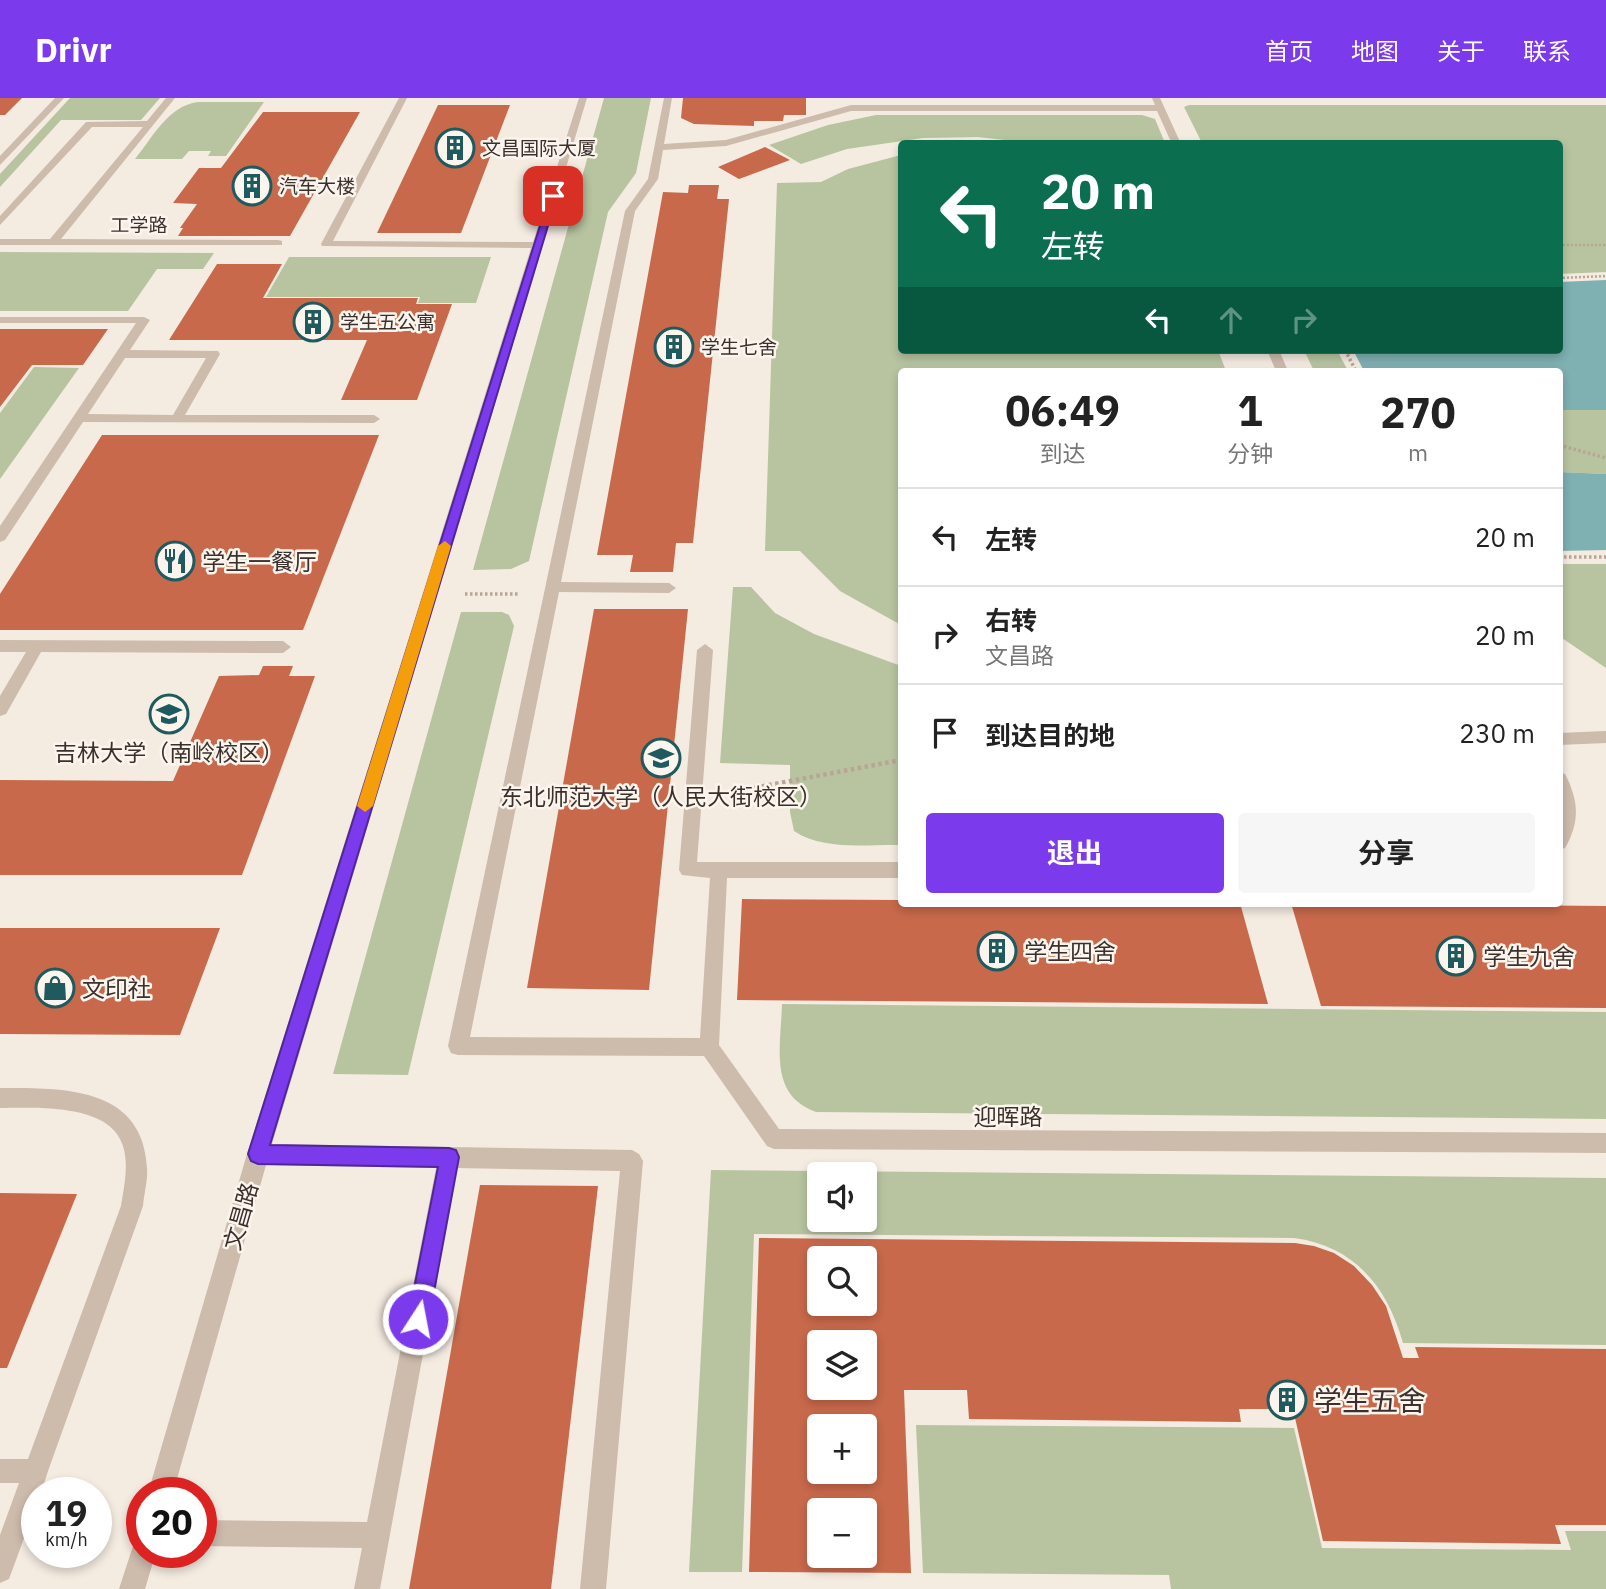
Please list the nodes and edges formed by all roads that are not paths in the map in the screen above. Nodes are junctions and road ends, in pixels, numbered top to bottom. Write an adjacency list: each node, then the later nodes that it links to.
1 (60, 98): 11 (street)
2 (171, 98): 8 (street)
3 (402, 98): 16 (street)
4 (583, 98): 16 (street, 文昌路)
5 (668, 98): 10 (street)
6 (1156, 98): 7 (street)
7 (1161, 108): 9 (street); 10 (street)
8 (150, 124): 12 (street); 14 (street)
9 (1175, 140)
10 (659, 147): 24 (street)
11 (0, 162)
12 (0, 222)
13 (0, 242): 14 (street, 工学路)
14 (52, 243): 15 (street, 工学路)
15 (278, 243)
16 (538, 245): 39 (street, 文昌路)
17 (0, 320): 18 (street)
18 (122, 354): 19 (street); 20 (street)
19 (80, 418): 20 (street); 22 (street)
20 (177, 418): 21 (street)
21 (374, 419)
22 (0, 537)
23 (669, 587): 24 (street)
24 (552, 591): 36 (street)
25 (0, 646): 26 (street)
26 (37, 646): 27 (street); 29 (street)
27 (283, 647)
28 (705, 650): 34 (street)
29 (0, 710)
30 (1606, 737): 31 (street)
31 (1563, 740)
32 (1563, 790): 33 (street)
33 (1563, 835)
34 (719, 870): 35 (street); 36 (street)
35 (898, 870)
36 (709, 1047): 38 (street, 迎晖路)
37 (0, 1098): 42 (street)
38 (1606, 1143)
39 (258, 1154): 40 (street); 43 (street, 文昌路)
40 (449, 1157): 45 (street); 50 (street)
41 (0, 1471): 42 (street)
42 (36, 1471): 47 (street)
43 (165, 1477)
44 (217, 1533): 45 (street)
45 (377, 1535): 49 (street)
46 (138, 1568): 48 (street)
47 (0, 1570)
48 (132, 1589)
49 (367, 1589)
50 (593, 1589)

